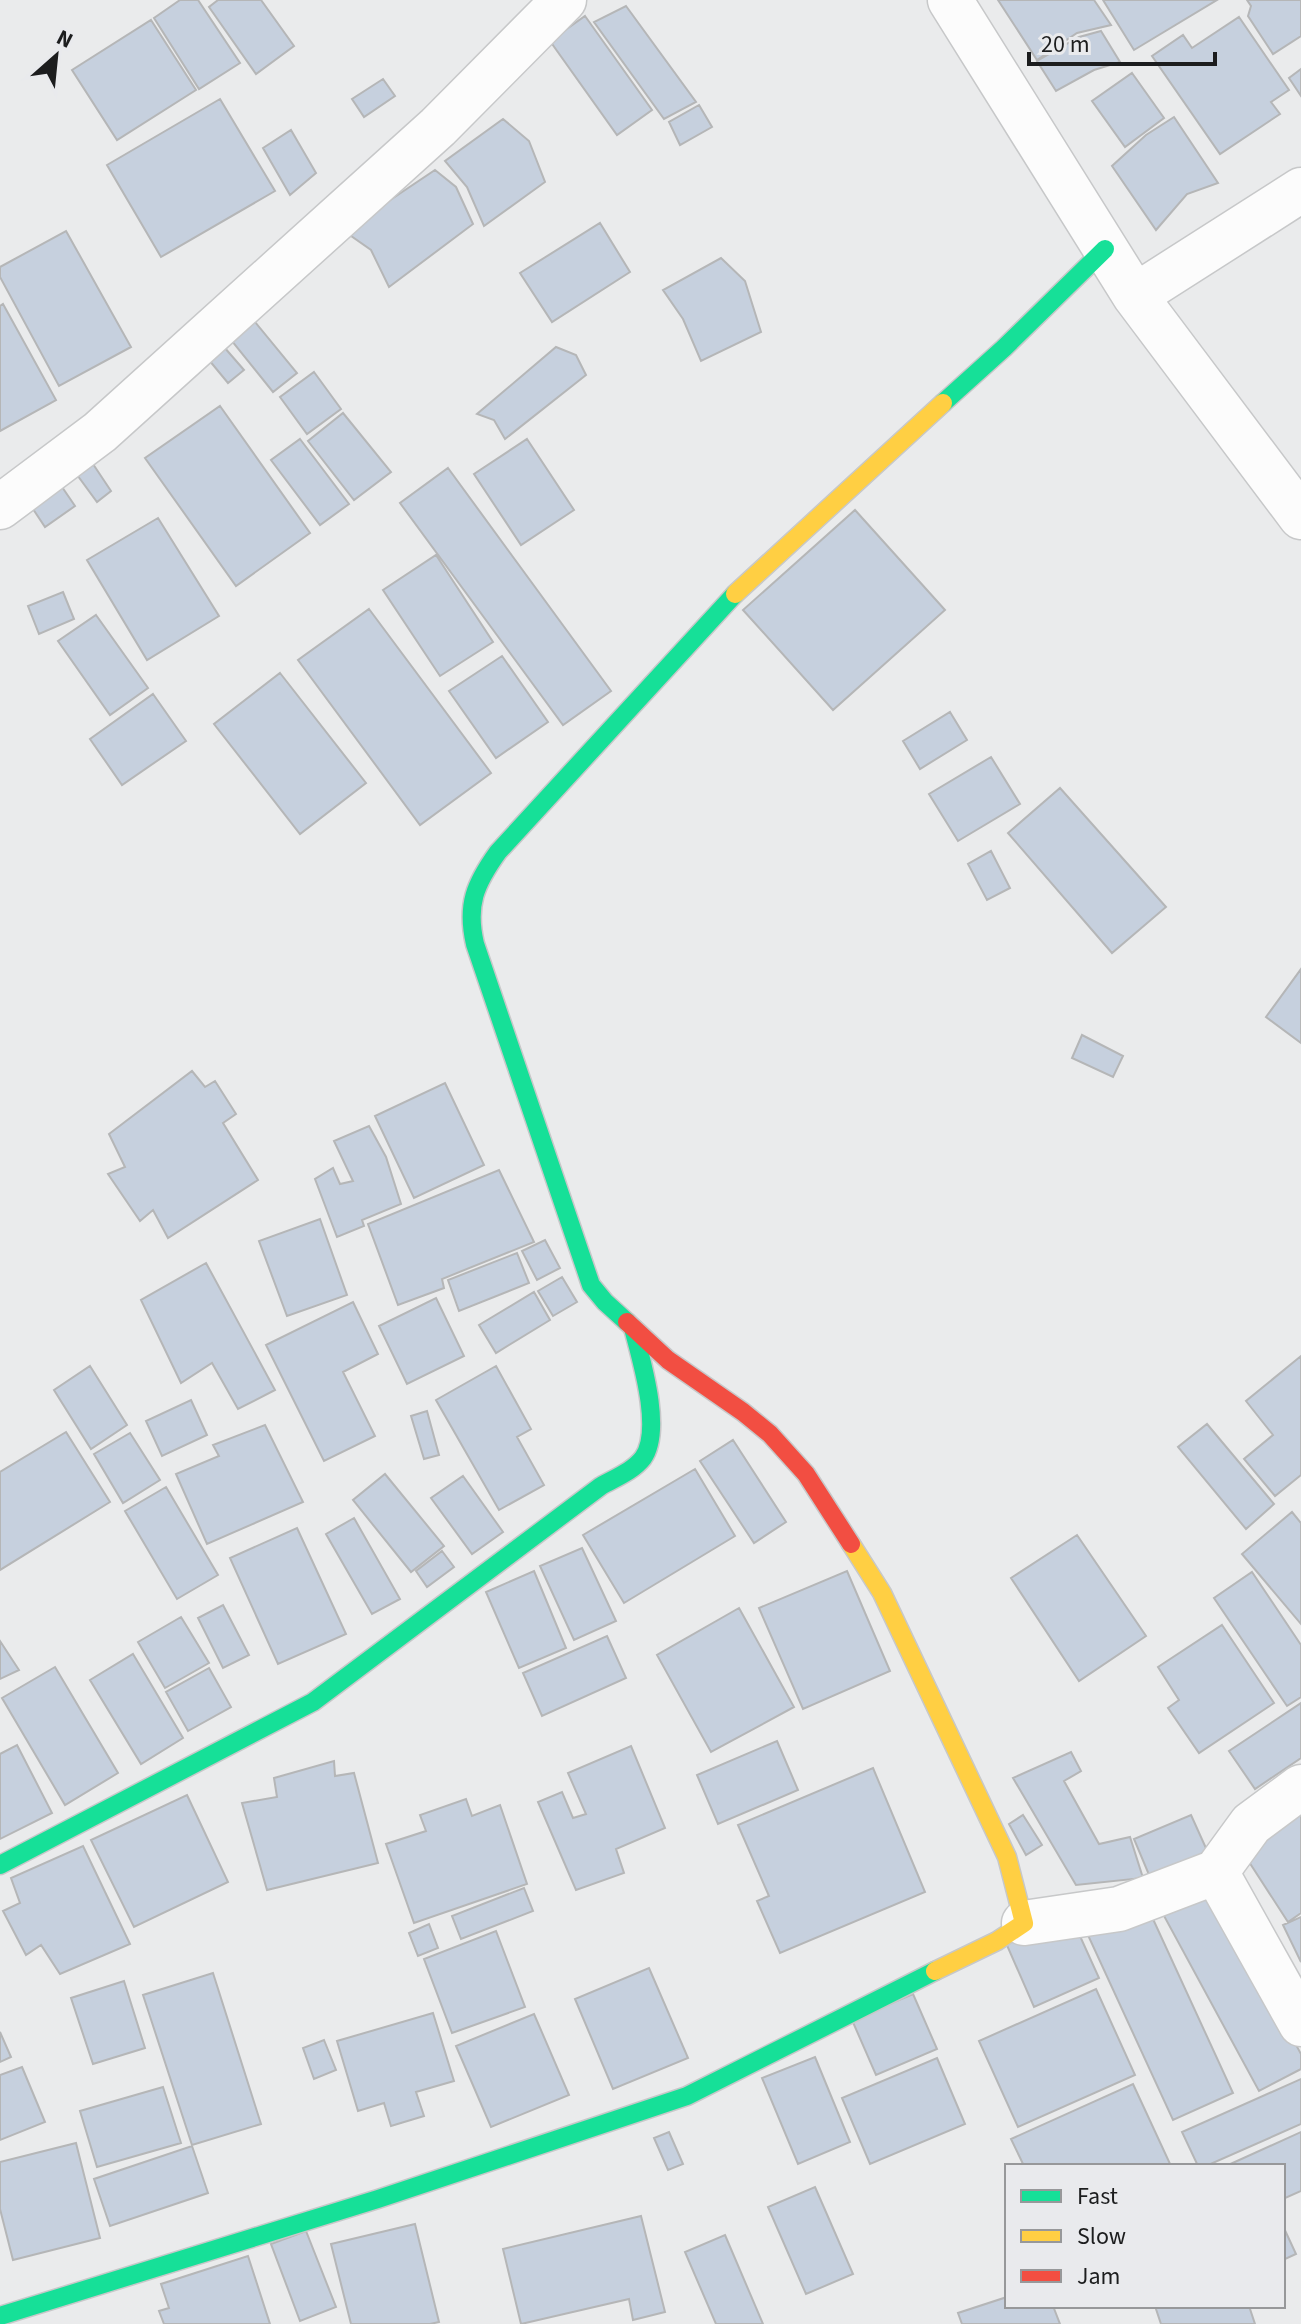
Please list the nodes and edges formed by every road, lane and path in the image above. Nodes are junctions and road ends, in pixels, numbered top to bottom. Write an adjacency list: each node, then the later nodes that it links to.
1 (564, 0): 6 (street)
2 (950, 0): 4 (street)
3 (1301, 190): 5 (street)
4 (1105, 249): 5 (street); 8 (street)
5 (1135, 296): 7 (street)
6 (0, 507)
7 (1301, 517)
8 (633, 1328): 10 (street); 12 (street)
9 (1301, 1787): 11 (street)
10 (0, 1865)
11 (1216, 1872): 12 (street); 13 (street)
12 (1024, 1923): 14 (street)
13 (1301, 2024)
14 (0, 2316)

